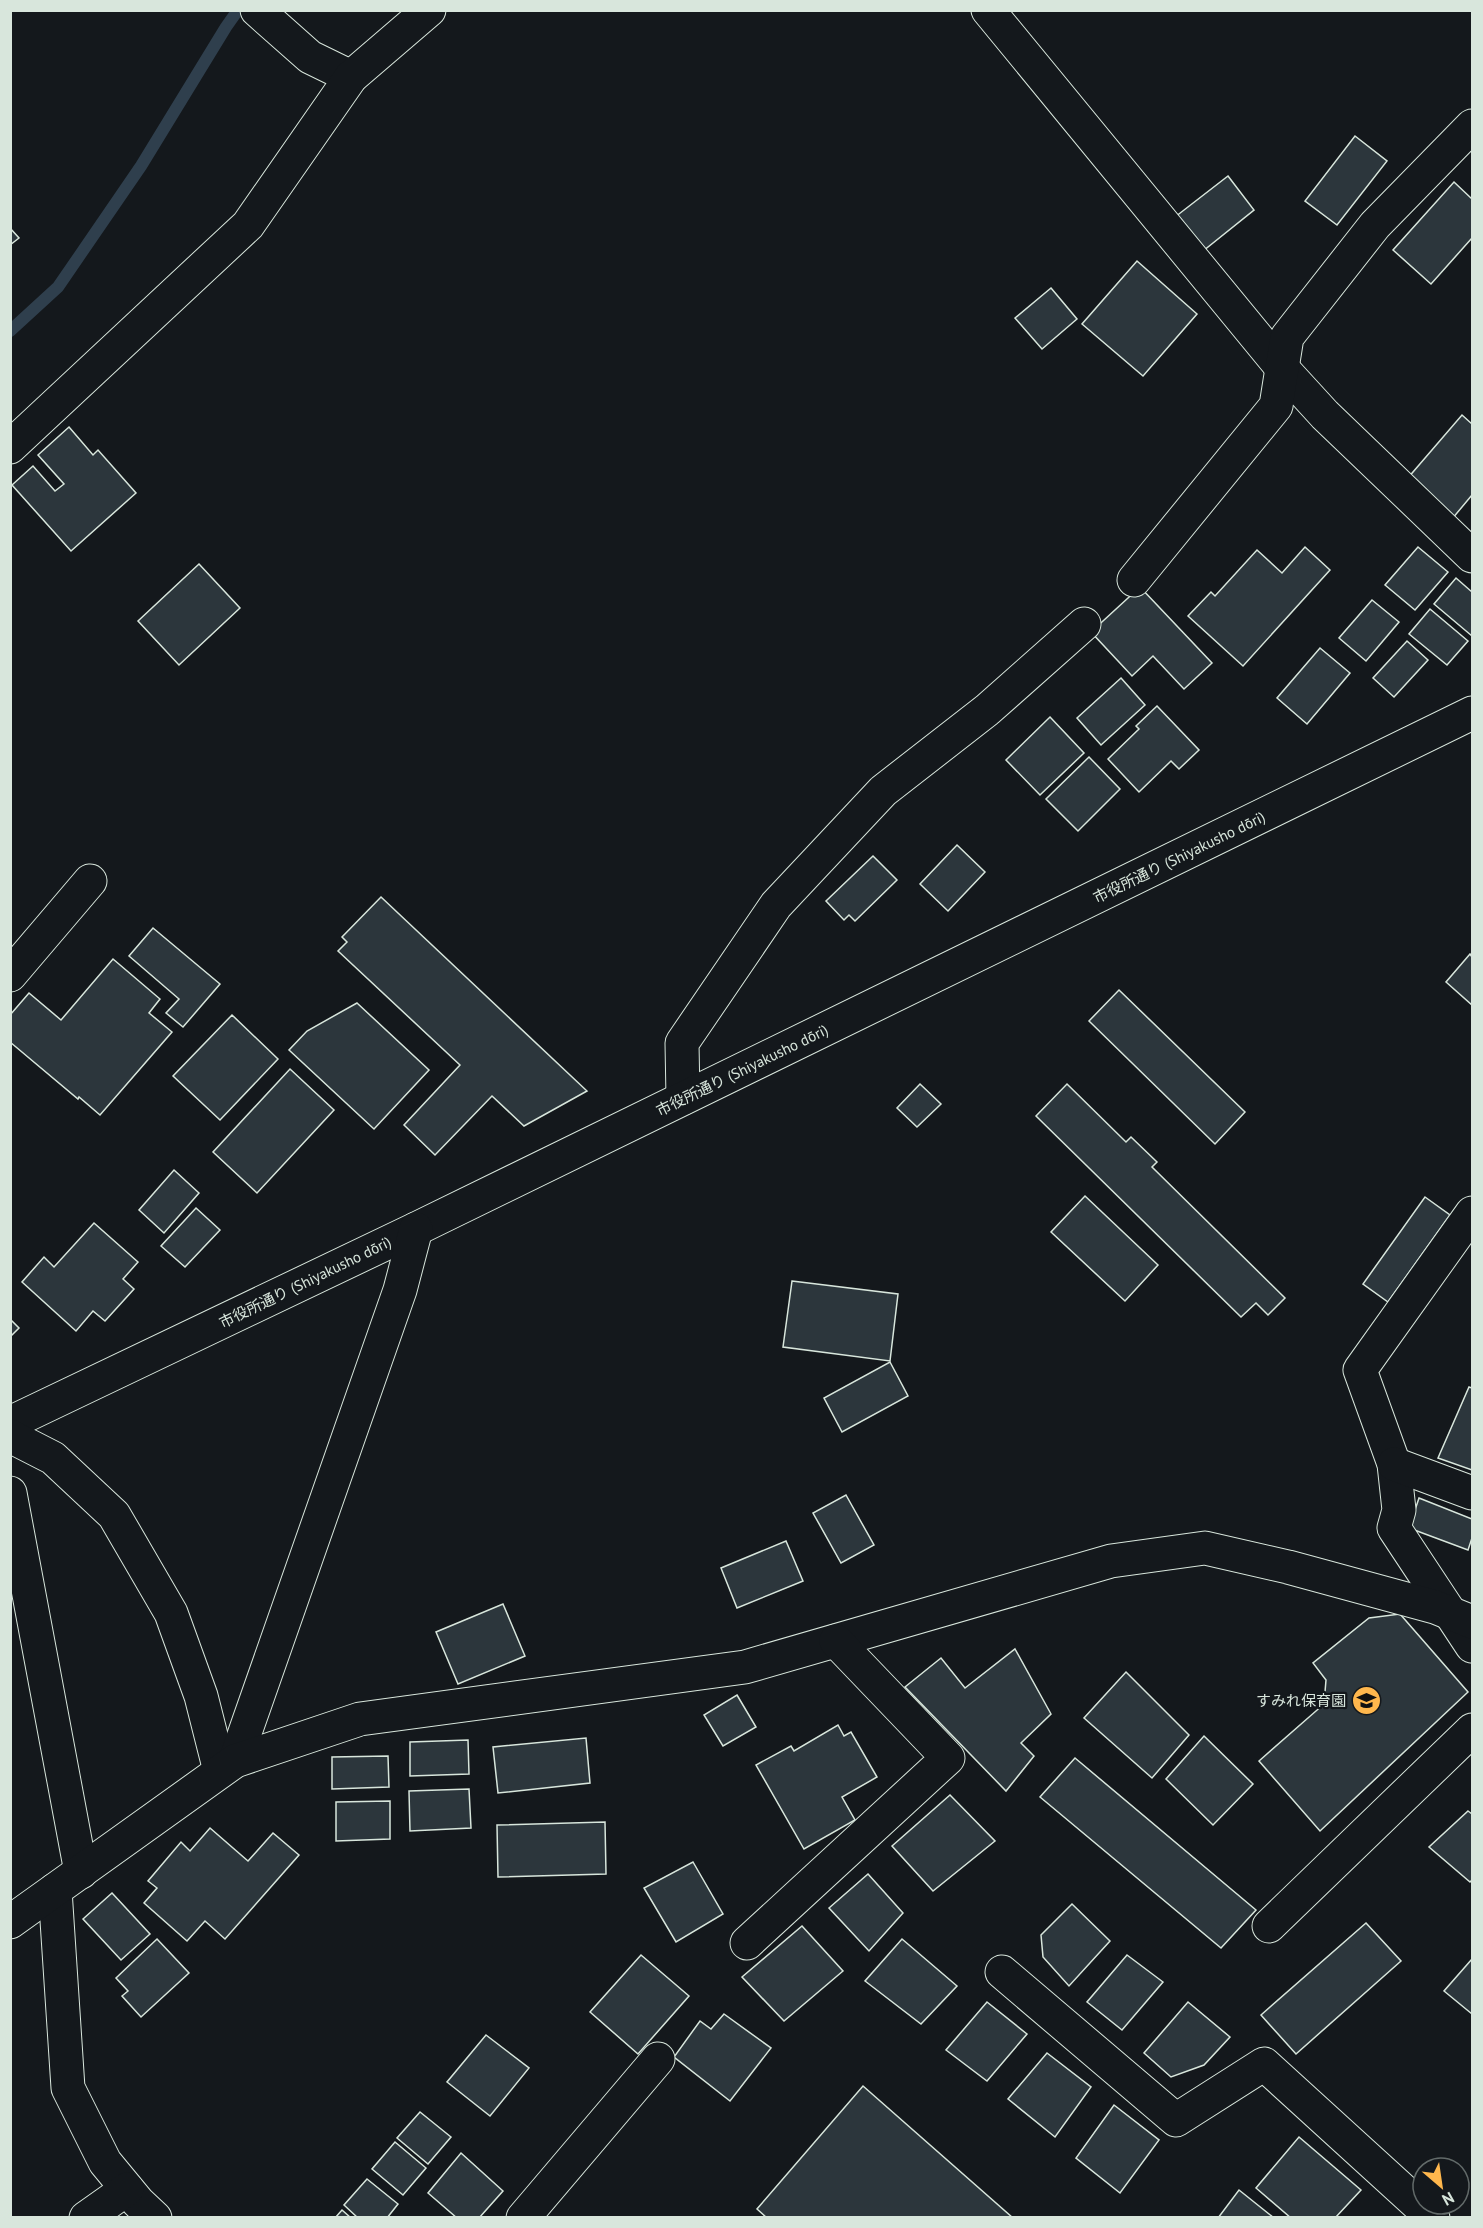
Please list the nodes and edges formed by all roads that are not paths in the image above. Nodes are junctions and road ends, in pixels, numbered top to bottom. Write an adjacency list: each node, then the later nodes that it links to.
1 (429, 10): 4 (street)
2 (988, 10): 6 (street)
3 (259, 12): 4 (street)
4 (351, 77): 7 (street)
5 (1473, 126): 6 (street)
6 (1282, 368): 8 (street); 9 (street)
7 (10, 447)
8 (1473, 556)
9 (1134, 580)
10 (1084, 624): 14 (street)
11 (1473, 713): 14 (street, 市役所通り (Shiyakusho dōri))
12 (90, 881): 13 (street)
13 (10, 975)
14 (683, 1098): 16 (street, 市役所通り (Shiyakusho dōri))
15 (1473, 1213): 19 (street)
16 (416, 1229): 17 (street, 市役所通り (Shiyakusho dōri)); 26 (street)
17 (10, 1423)
18 (10, 1436): 26 (street)
19 (1394, 1464): 21 (street); 22 (street)
20 (10, 1493): 27 (street)
21 (1473, 1493)
22 (1462, 1618): 23 (street); 24 (street)
23 (836, 1641): 26 (street); 30 (street)
24 (1473, 1646)
25 (1473, 1730): 29 (street)
26 (227, 1766): 27 (street)
27 (68, 1881): 28 (street); 33 (street)
28 (10, 1922)
29 (1269, 1926)
30 (747, 1943)
31 (1002, 1972): 37 (street)
32 (658, 2059): 36 (street)
33 (127, 2189): 34 (street); 35 (street)
34 (86, 2217)
35 (155, 2217)
36 (523, 2217)
37 (1433, 2217)

